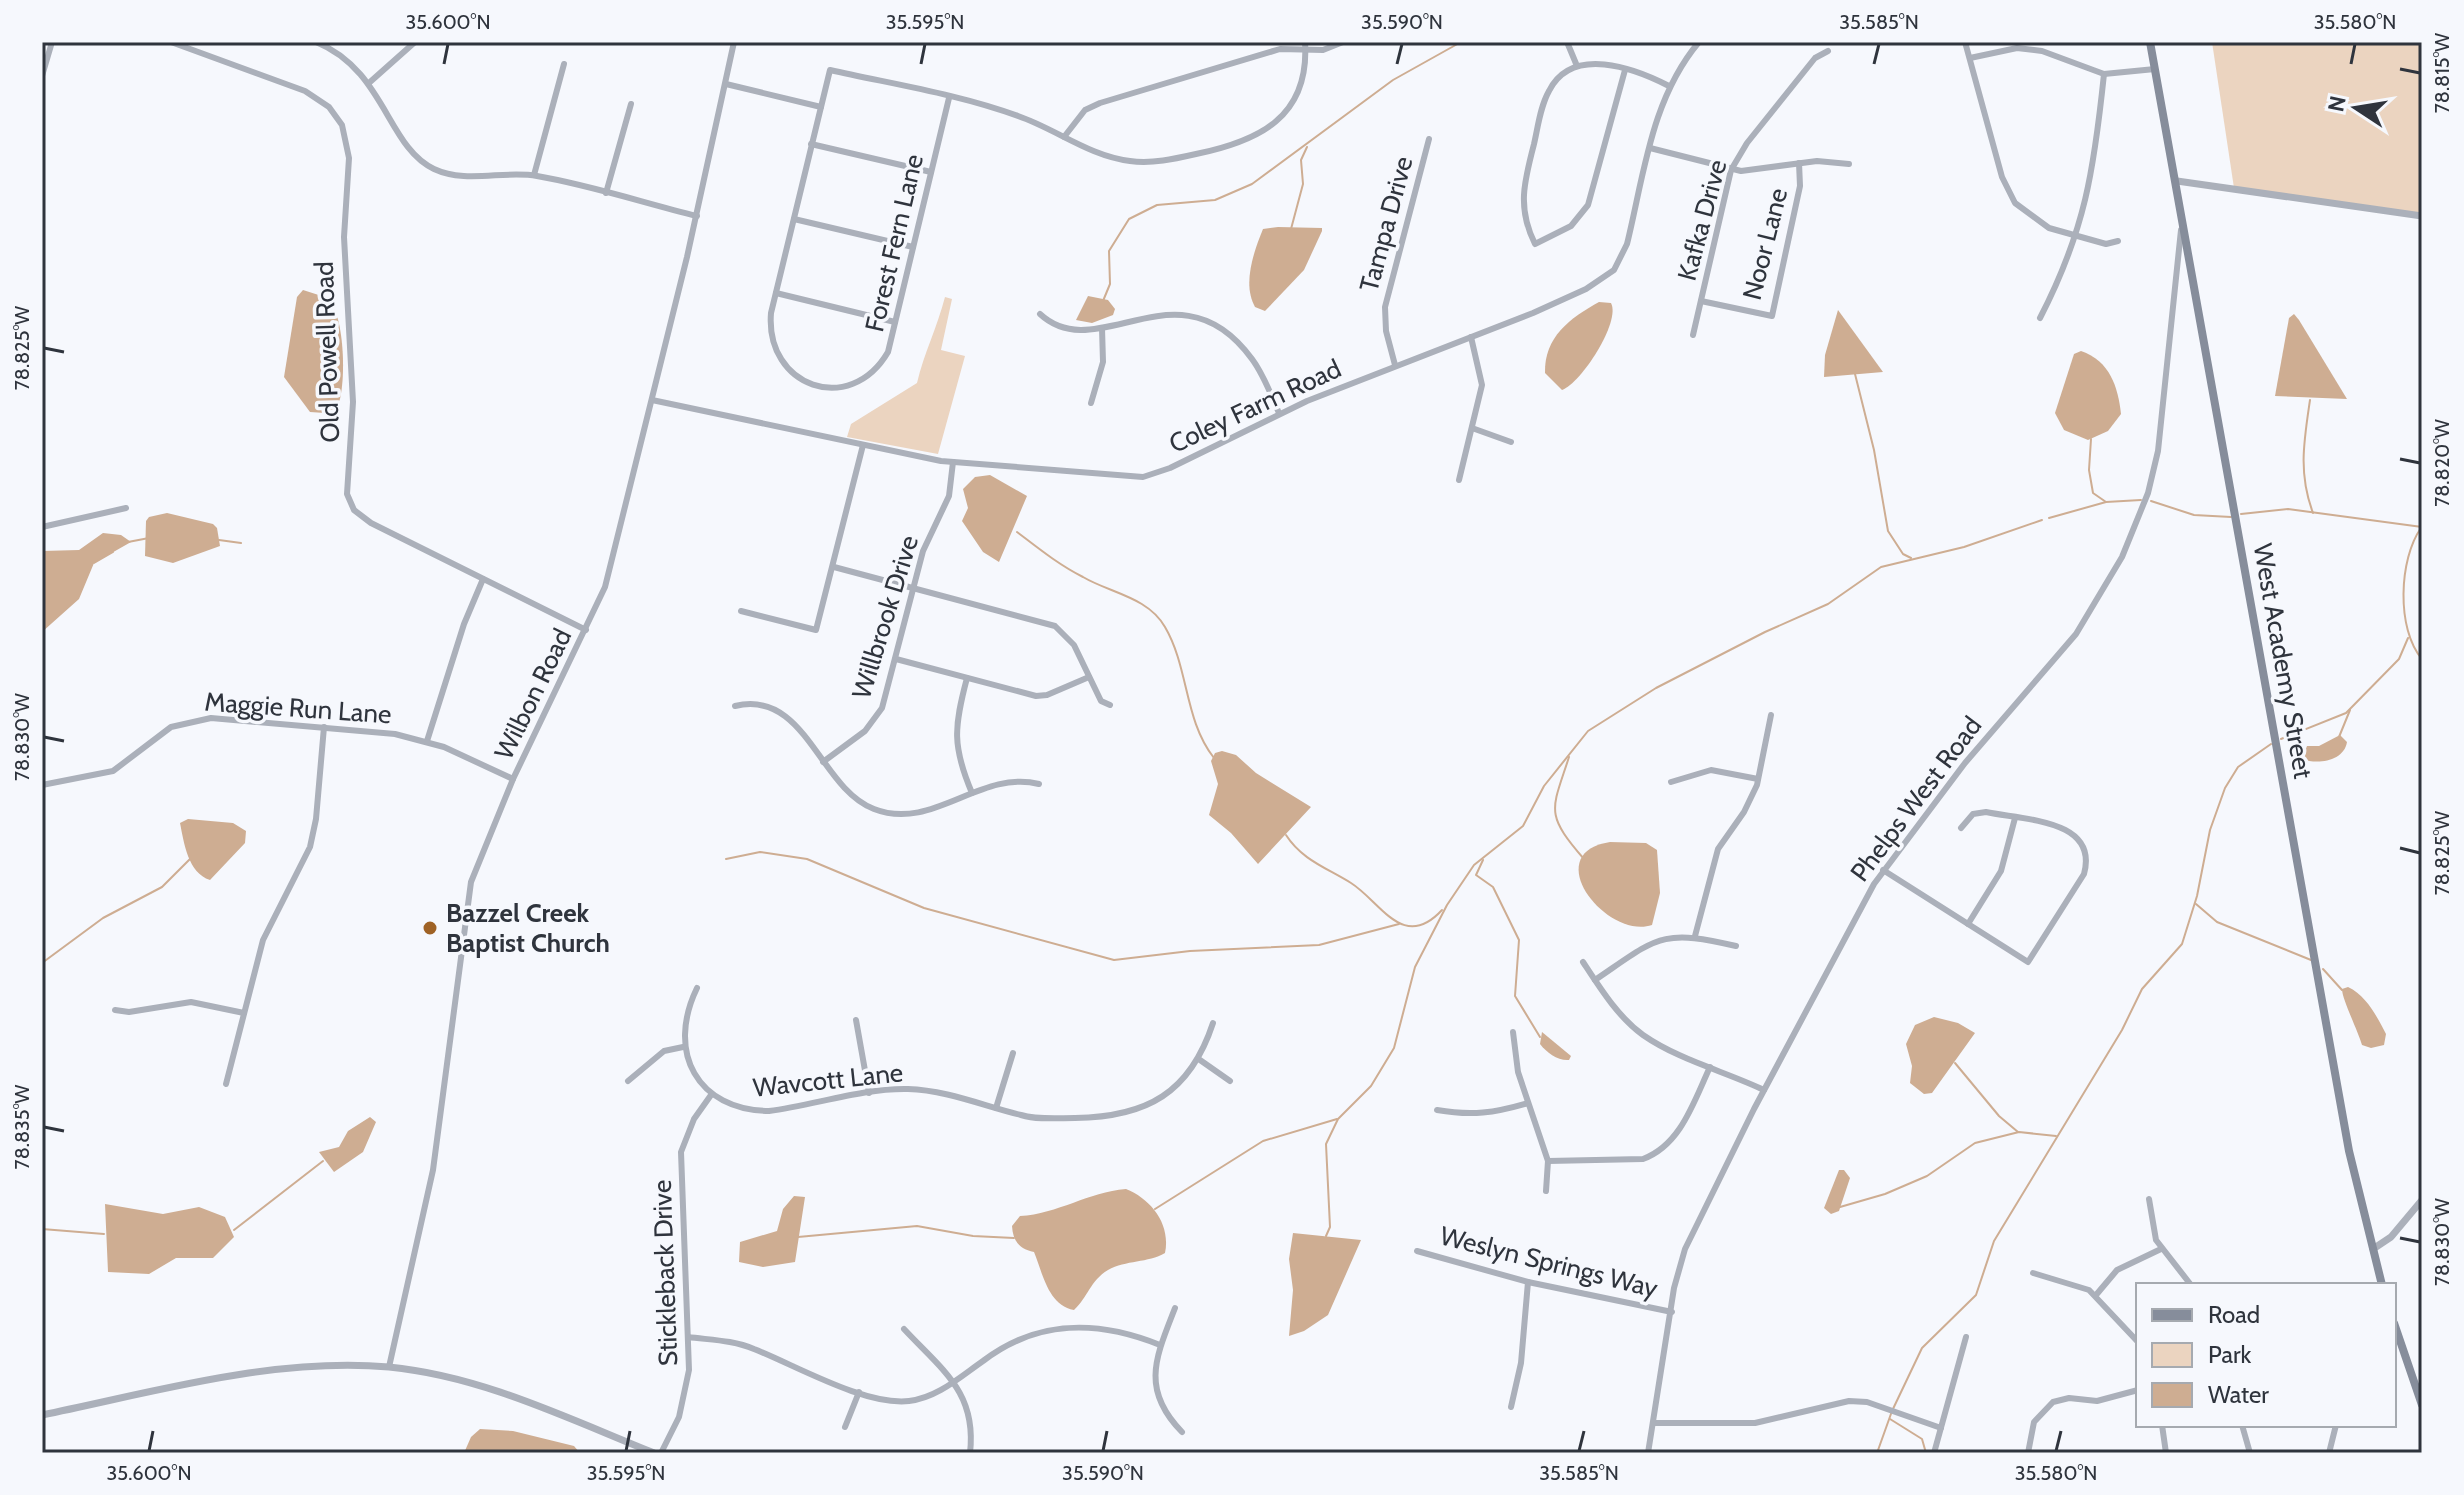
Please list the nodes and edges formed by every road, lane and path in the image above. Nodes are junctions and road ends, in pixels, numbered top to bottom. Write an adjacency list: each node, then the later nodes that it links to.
1 (52, 42): 21 (street)
2 (171, 42): 66 (street, Old Powell Road)
3 (316, 42): 12 (street)
4 (415, 42): 22 (street)
5 (734, 42): 23 (street, Wilbon Road)
6 (1305, 42): 13 (street)
7 (1343, 42): 13 (street)
8 (1567, 42): 17 (street)
9 (1699, 42): 24 (street, Coley Farm Road)
10 (1965, 42): 15 (street)
11 (2150, 42): 18 (main road, West Academy Street)
12 (328, 44): 22 (street)
13 (1306, 51): 28 (street); 28 (street)
14 (1828, 51): 34 (street, Kafka Drive)
15 (1970, 58): 20 (street); 43 (street)
16 (564, 64): 36 (street)
17 (1577, 66): 19 (street); 19 (street)
18 (2155, 69): 20 (street); 37 (main road, West Academy Street)
19 (1625, 70): 24 (street)
20 (2104, 74): 43 (street)
21 (42, 76)
22 (370, 82): 36 (street)
23 (726, 84): 27 (street); 39 (street, Wilbon Road)
24 (1669, 86): 31 (street, Coley Farm Road)
25 (949, 98): 27 (street, Forest Fern Lane); 28 (street); 35 (street, Forest Fern Lane)
26 (631, 104): 38 (street)
27 (821, 107): 30 (street, Forest Fern Lane)
28 (1064, 137)
29 (1429, 139): 54 (street, Tampa Drive)
30 (811, 144): 35 (street); 42 (street, Forest Fern Lane)
31 (1650, 148): 34 (street); 53 (street, Coley Farm Road)
32 (1799, 163): 33 (street); 34 (street); 47 (street, Noor Lane)
33 (1849, 164)
34 (1731, 170): 47 (street, Kafka Drive)
35 (931, 172): 45 (street, Forest Fern Lane)
36 (534, 175): 38 (street)
37 (2177, 181): 40 (street); 41 (main road, West Academy Street)
38 (606, 193): 39 (street)
39 (697, 216): 55 (street, Wilbon Road)
40 (2422, 216)
41 (2182, 218): 87 (street, Phelps West Road); 117 (main road, West Academy Street)
42 (794, 219): 45 (street); 46 (street, Forest Fern Lane)
43 (2076, 237): 44 (street); 49 (street)
44 (2118, 241)
45 (913, 247): 50 (street, Forest Fern Lane)
46 (776, 293): 50 (street); 50 (street, Forest Fern Lane)
47 (1701, 301): 52 (street, Kafka Drive)
48 (1040, 314): 51 (street)
49 (2040, 318)
50 (895, 322)
51 (1102, 328): 56 (street); 57 (street)
52 (1693, 335)
53 (1471, 337): 54 (street, Coley Farm Road); 58 (street)
54 (1395, 365): 57 (street, Coley Farm Road)
55 (652, 400): 60 (street, Coley Farm Road); 69 (street, Wilbon Road)
56 (1091, 403)
57 (1279, 413): 61 (street, Coley Farm Road)
58 (1472, 428): 59 (street); 62 (street)
59 (1511, 442)
60 (863, 445): 61 (street, Coley Farm Road); 65 (street)
61 (953, 462): 67 (street, Willbrook Drive)
62 (1459, 480)
63 (126, 508): 64 (street)
64 (42, 527)
65 (834, 567): 67 (street); 68 (street)
66 (483, 579): 69 (street, Old Powell Road); 77 (street)
67 (914, 587): 70 (street, Willbrook Drive); 71 (street)
68 (741, 611)
69 (586, 630): 79 (street, Wilbon Road)
70 (896, 659): 72 (street); 78 (street, Willbrook Drive)
71 (1089, 677): 72 (street); 73 (street)
72 (967, 678): 84 (street)
73 (1110, 705)
74 (735, 706): 78 (street)
75 (1771, 715): 80 (street)
76 (324, 727): 77 (street, Maggie Run Lane); 83 (street, Maggie Run Lane); 95 (street)
77 (427, 741): 79 (street, Maggie Run Lane)
78 (823, 762): 84 (street)
79 (513, 779): 132 (street, Wilbon Road)
80 (1758, 779): 81 (street); 89 (street)
81 (1671, 782)
82 (1039, 784): 84 (street)
83 (42, 785)
84 (972, 793)
85 (2015, 818): 86 (street); 88 (street); 88 (street)
86 (1961, 828)
87 (1883, 870): 88 (street); 106 (street, Phelps West Road)
88 (1968, 924)
89 (1695, 936): 90 (street); 92 (street)
90 (1736, 946)
91 (1583, 962): 92 (street)
92 (1595, 980): 102 (street)
93 (697, 988): 99 (street)
94 (115, 1010): 95 (street)
95 (244, 1013): 105 (street)
96 (856, 1020): 107 (street)
97 (1213, 1023): 101 (street, Wavcott Lane)
98 (1513, 1032): 109 (street)
99 (683, 1047): 103 (street); 108 (street)
100 (1013, 1053): 110 (street)
101 (1200, 1060): 104 (street); 110 (street, Wavcott Lane)
102 (1710, 1067): 106 (street); 112 (street)
103 (628, 1081)
104 (1230, 1081)
105 (226, 1084)
106 (1764, 1090): 125 (street, Phelps West Road)
107 (869, 1093): 108 (street, Wavcott Lane); 110 (street, Wavcott Lane)
108 (711, 1095): 128 (street, Stickleback Drive)
109 (1528, 1103): 111 (street); 112 (street)
110 (996, 1108)
111 (1437, 1110)
112 (1548, 1161): 113 (street)
113 (1546, 1191)
114 (2149, 1199): 116 (street)
115 (2422, 1200): 117 (street)
116 (2161, 1249): 122 (street); 123 (street)
117 (2373, 1249): 121 (main road, West Academy Street)
118 (1417, 1251): 120 (street, Weslyn Springs Way)
119 (2033, 1273): 123 (street)
120 (1528, 1282): 125 (street, Weslyn Springs Way); 137 (street)
121 (2379, 1282)
122 (2189, 1283)
123 (2096, 1295): 130 (street)
124 (1175, 1308): 131 (street)
125 (1672, 1312): 139 (street, Phelps West Road)
126 (904, 1329): 133 (street)
127 (2396, 1329): 136 (main road)
128 (688, 1337): 135 (street); 147 (street, Stickleback Drive)
129 (1966, 1337): 144 (street)
130 (2136, 1340)
131 (1160, 1345): 133 (street); 145 (street)
132 (389, 1367): 138 (street); 146 (street)
133 (953, 1383): 135 (street); 148 (street)
134 (2136, 1391): 151 (street)
135 (859, 1392): 140 (street)
136 (2422, 1405)
137 (1511, 1407)
138 (42, 1415)
139 (1655, 1423): 144 (street); 149 (street, Phelps West Road)
140 (845, 1427)
141 (2162, 1427): 152 (street)
142 (2243, 1427): 153 (street)
143 (2336, 1427): 154 (street)
144 (1941, 1428): 150 (street)
145 (1182, 1432)
146 (654, 1453)
147 (661, 1453)
148 (970, 1453)
149 (1648, 1453)
150 (1934, 1453)
151 (2028, 1453)
152 (2166, 1453)
153 (2250, 1453)
154 (2329, 1453)

